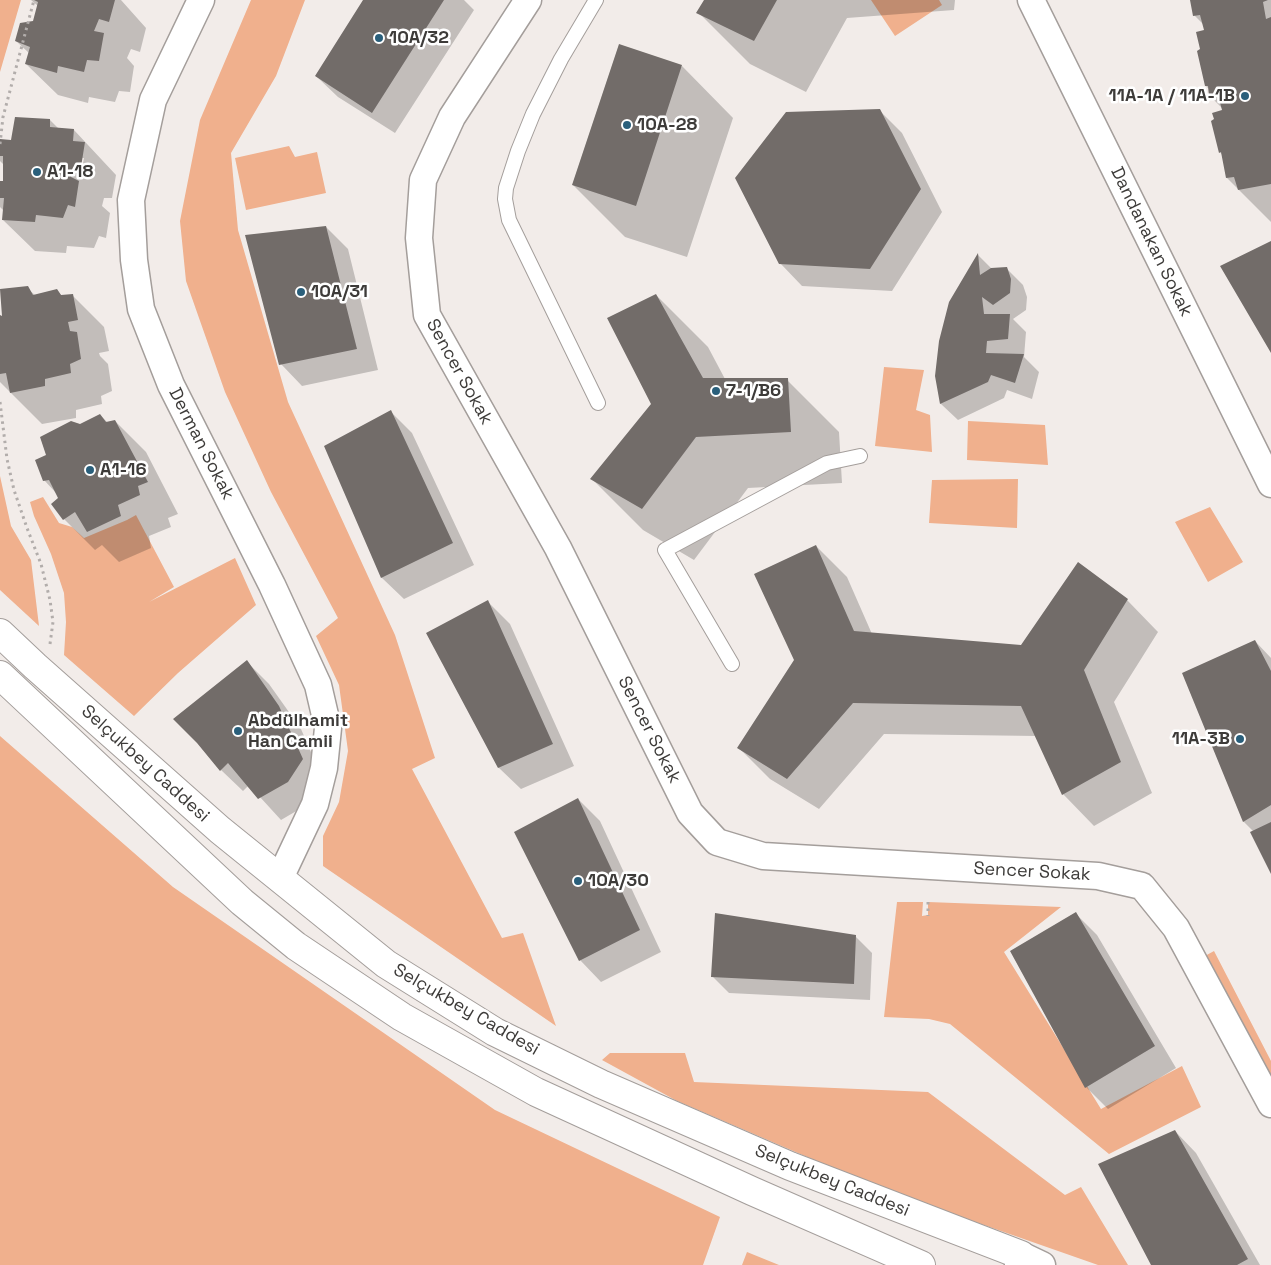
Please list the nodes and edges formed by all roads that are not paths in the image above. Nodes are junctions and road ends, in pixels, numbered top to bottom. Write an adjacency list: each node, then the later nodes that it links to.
1 (201, 0): 12 (street, Derman Sokak)
2 (528, 0): 13 (street, Sencer Sokak)
3 (596, 0): 5 (lane)
4 (1031, 0): 7 (street, Dandanakan Sokak)
5 (598, 403)
6 (860, 456): 9 (lane)
7 (1271, 484)
8 (0, 633): 10 (street, Selçukbey Caddesi)
9 (732, 664)
10 (37, 668): 11 (street); 12 (street, Selçukbey Caddesi)
11 (8, 682): 15 (street, Selçukbey Caddesi)
12 (280, 878): 14 (street, Selçukbey Caddesi)
13 (1271, 1104)
14 (1027, 1262)
15 (921, 1265)

